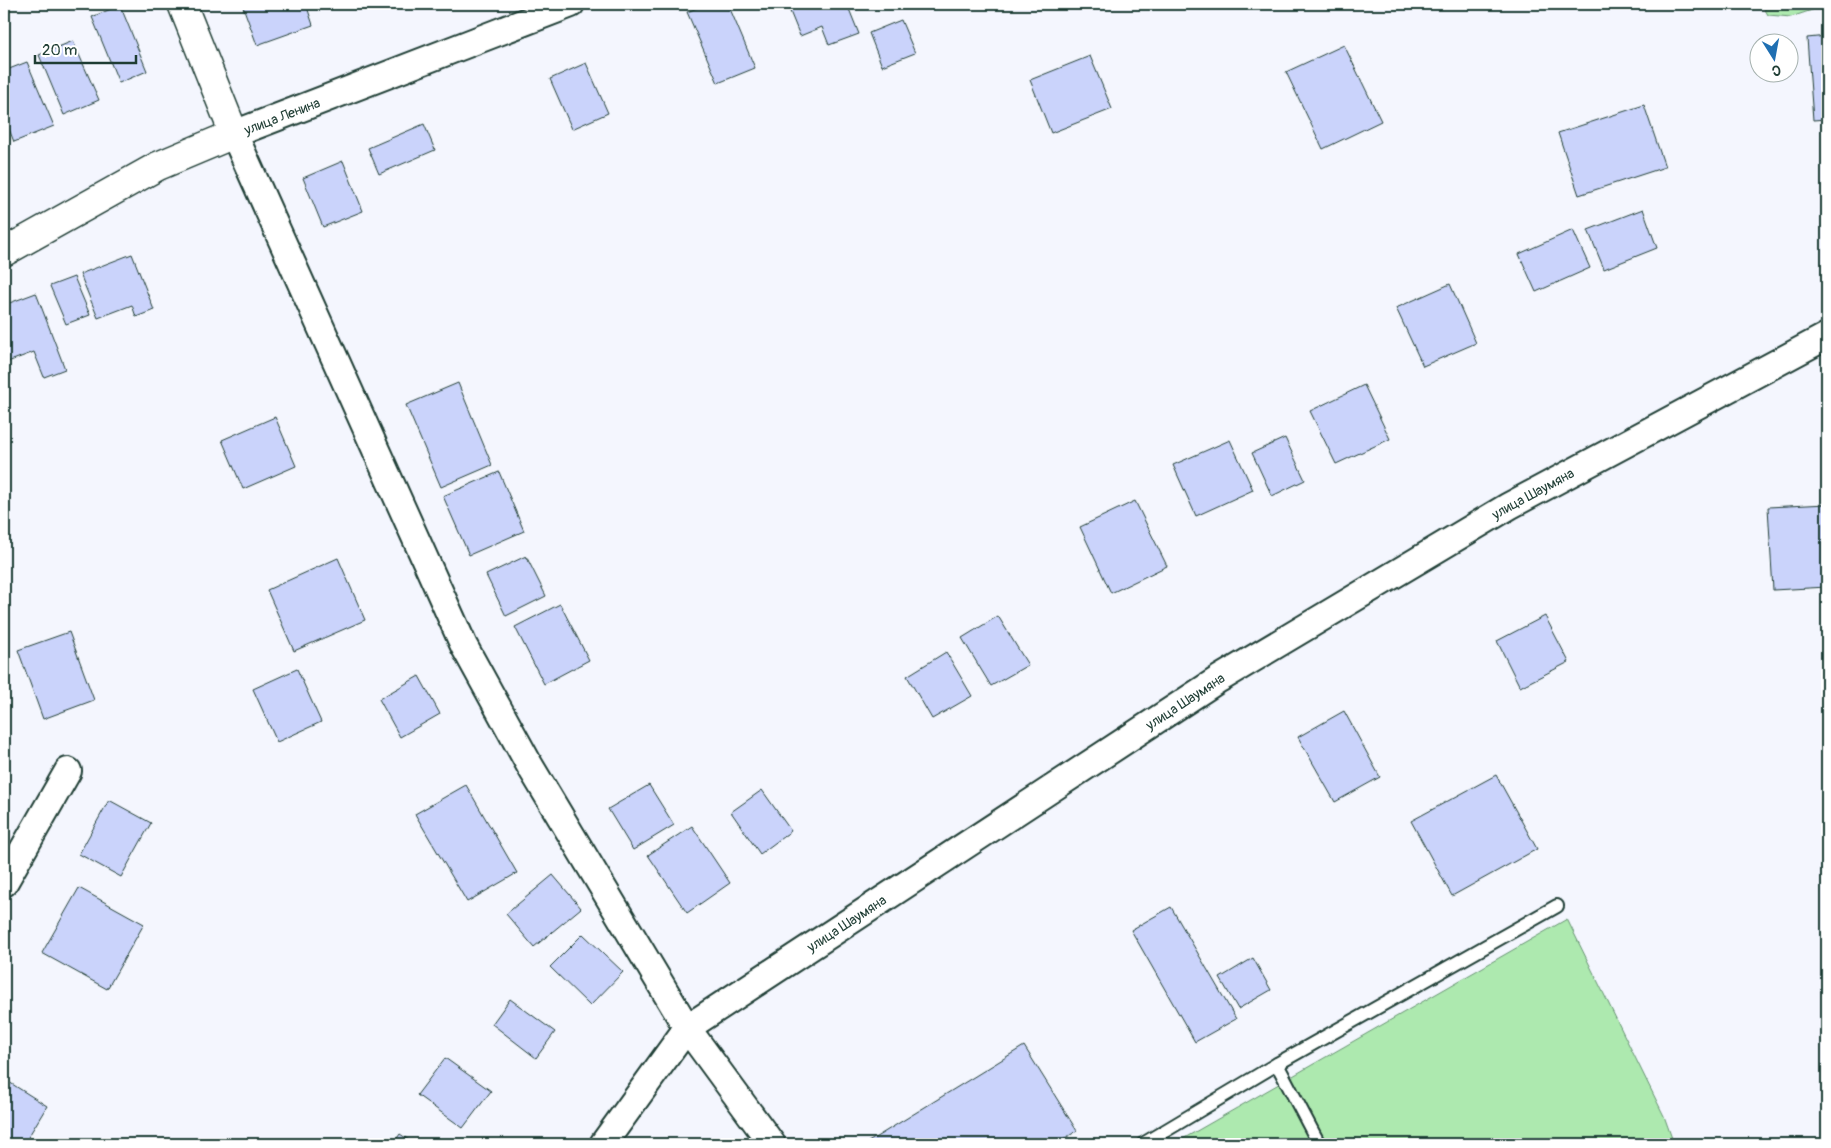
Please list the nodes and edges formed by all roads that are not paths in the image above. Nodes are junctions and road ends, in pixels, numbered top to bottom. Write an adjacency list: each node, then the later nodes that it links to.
1 (182, 4): 3 (street)
2 (571, 4): 3 (street, улица Ленина)
3 (234, 134): 4 (street, улица Ленина); 9 (street)
4 (4, 252)
5 (1827, 336): 9 (street, улица Шаумяна)
6 (68, 772): 7 (street)
7 (4, 883)
8 (1556, 906): 10 (lane)
9 (687, 1028): 11 (street, улица Шаумяна); 12 (street)
10 (1277, 1064): 13 (lane); 14 (lane)
11 (603, 1144)
12 (772, 1144)
13 (1143, 1144)
14 (1319, 1144)

